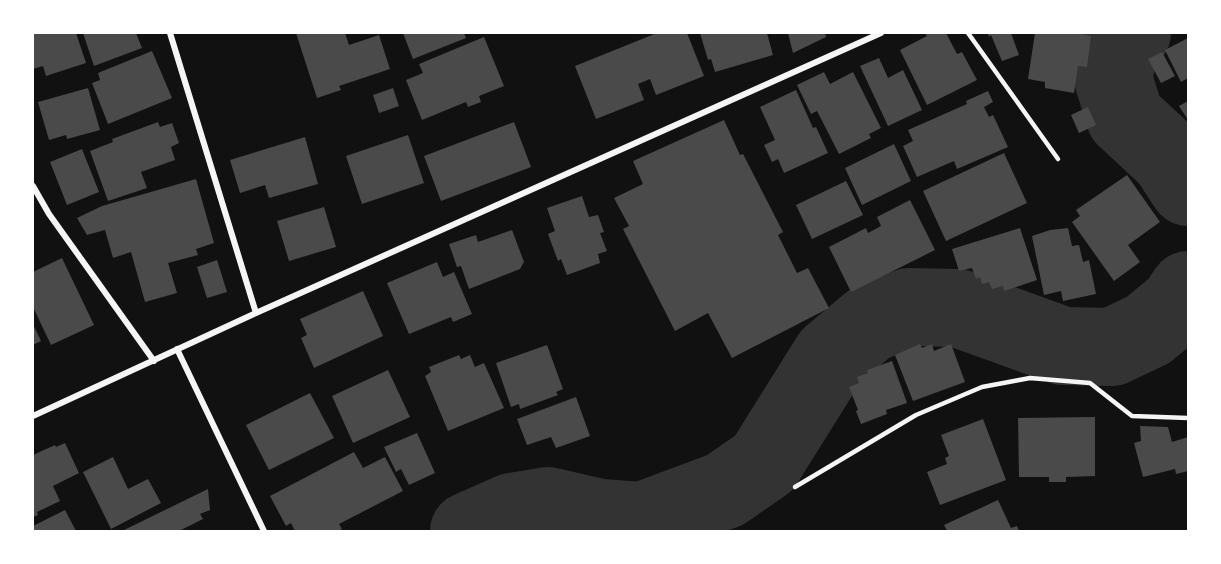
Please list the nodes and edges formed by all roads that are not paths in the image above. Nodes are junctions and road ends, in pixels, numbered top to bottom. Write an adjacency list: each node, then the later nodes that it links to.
1 (170, 33): 6 (street)
2 (881, 33): 6 (street)
3 (968, 33): 4 (lane)
4 (1058, 159)
5 (33, 186): 8 (street)
6 (256, 313): 7 (street)
7 (177, 349): 8 (street); 12 (street)
8 (154, 361): 9 (street)
9 (33, 416)
10 (1188, 418): 11 (lane)
11 (795, 487)
12 (264, 531)

